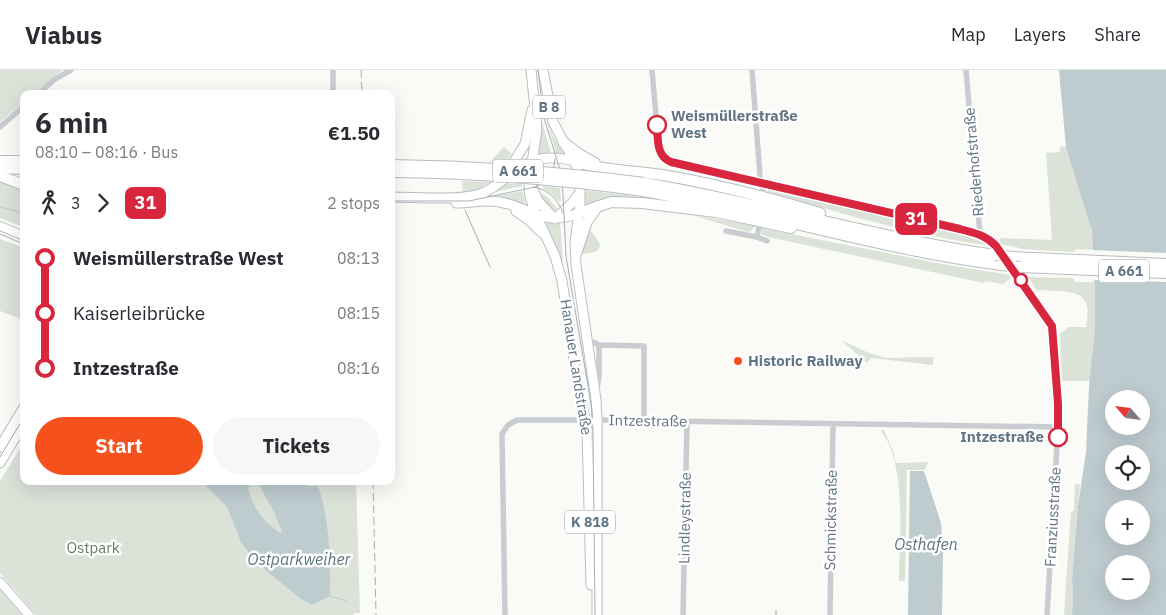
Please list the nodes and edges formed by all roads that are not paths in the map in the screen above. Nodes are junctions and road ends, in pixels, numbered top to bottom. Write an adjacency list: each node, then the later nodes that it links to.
1 (71, 70): 8 (street)
2 (333, 70): 9 (street)
3 (531, 70): 10 (main road, B 8)
4 (543, 70): 13 (main road, B 8)
5 (652, 70): 30 (street, Riederhofstraße)
6 (752, 70): 30 (street)
7 (966, 70): 45 (street, Riederhofstraße)
8 (43, 90)
9 (333, 90)
10 (534, 95): 15 (main road, B 8); 27 (main road)
11 (20, 110): 12 (street)
12 (0, 127)
13 (563, 142): 17 (main road, B 8); 22 (highway)
14 (560, 158): 15 (main road); 17 (main road); 25 (main road); 28 (main road)
15 (532, 160): 25 (main road, K 818); 27 (main road)
16 (0, 161): 18 (highway)
17 (574, 161): 22 (highway); 28 (main road, B 8)
18 (20, 162)
19 (395, 165): 29 (highway, A 661, bridge)
20 (0, 168): 21 (highway)
21 (20, 169)
22 (628, 170): 44 (highway)
23 (395, 172): 29 (highway, A 661, bridge)
24 (0, 176): 26 (highway)
25 (530, 179): 37 (main road, K 818); 38 (main road)
26 (20, 184)
27 (495, 186): 32 (main road)
28 (581, 187): 36 (main road, B 8); 38 (main road)
29 (644, 187): 43 (highway, A 661); 44 (highway, A 661)
30 (763, 187): 45 (street, Riederhofstraße)
31 (395, 197): 32 (main road)
32 (464, 200): 33 (main road); 34 (main road)
33 (395, 202)
34 (503, 203): 37 (main road); 47 (main road)
35 (599, 205): 36 (highway); 43 (highway); 49 (highway)
36 (579, 213): 38 (main road); 49 (main road, Hanauer Landstraße / K 818)
37 (536, 215): 38 (main road); 47 (main road, Hanauer Landstraße / K 818)
38 (555, 219)
39 (0, 226): 42 (street)
40 (759, 227): 46 (street)
41 (726, 232): 46 (street)
42 (20, 234)
43 (844, 234): 51 (highway, A 661, bridge)
44 (886, 234): 51 (highway, A 661, bridge)
45 (980, 234): 62 (street, Franziusstraße)
46 (757, 237): 48 (street)
47 (547, 239): 57 (main road, Hanauer Landstraße / K 818)
48 (767, 240)
49 (576, 254): 53 (main road, Hanauer Landstraße / K 818)
50 (1166, 264): 51 (highway, A 661)
51 (1082, 266): 52 (highway, A 661)
52 (1166, 272)
53 (587, 339): 54 (street); 55 (main road, Hanauer Landstraße / K 818)
54 (599, 345): 55 (street); 59 (street)
55 (596, 400): 58 (main road, Hanauer Landstraße / K 818)
56 (20, 414): 64 (main road)
57 (586, 420): 58 (main road); 68 (street); 69 (main road, Hanauer Landstraße / K 818)
58 (597, 420): 59 (street, Intzestraße); 70 (main road, Hanauer Landstraße / K 818)
59 (644, 421): 60 (street, Intzestraße)
60 (687, 422): 61 (street, Intzestraße); 71 (street, Lindleystraße)
61 (833, 424): 62 (street, Intzestraße); 72 (street, Schmickstraße)
62 (1058, 427): 73 (street, Franziusstraße)
63 (20, 430): 65 (main road)
64 (0, 447)
65 (0, 464)
66 (0, 582): 67 (street)
67 (29, 615)
68 (505, 615)
69 (591, 615)
70 (597, 615)
71 (684, 615)
72 (830, 615)
73 (1047, 615)

